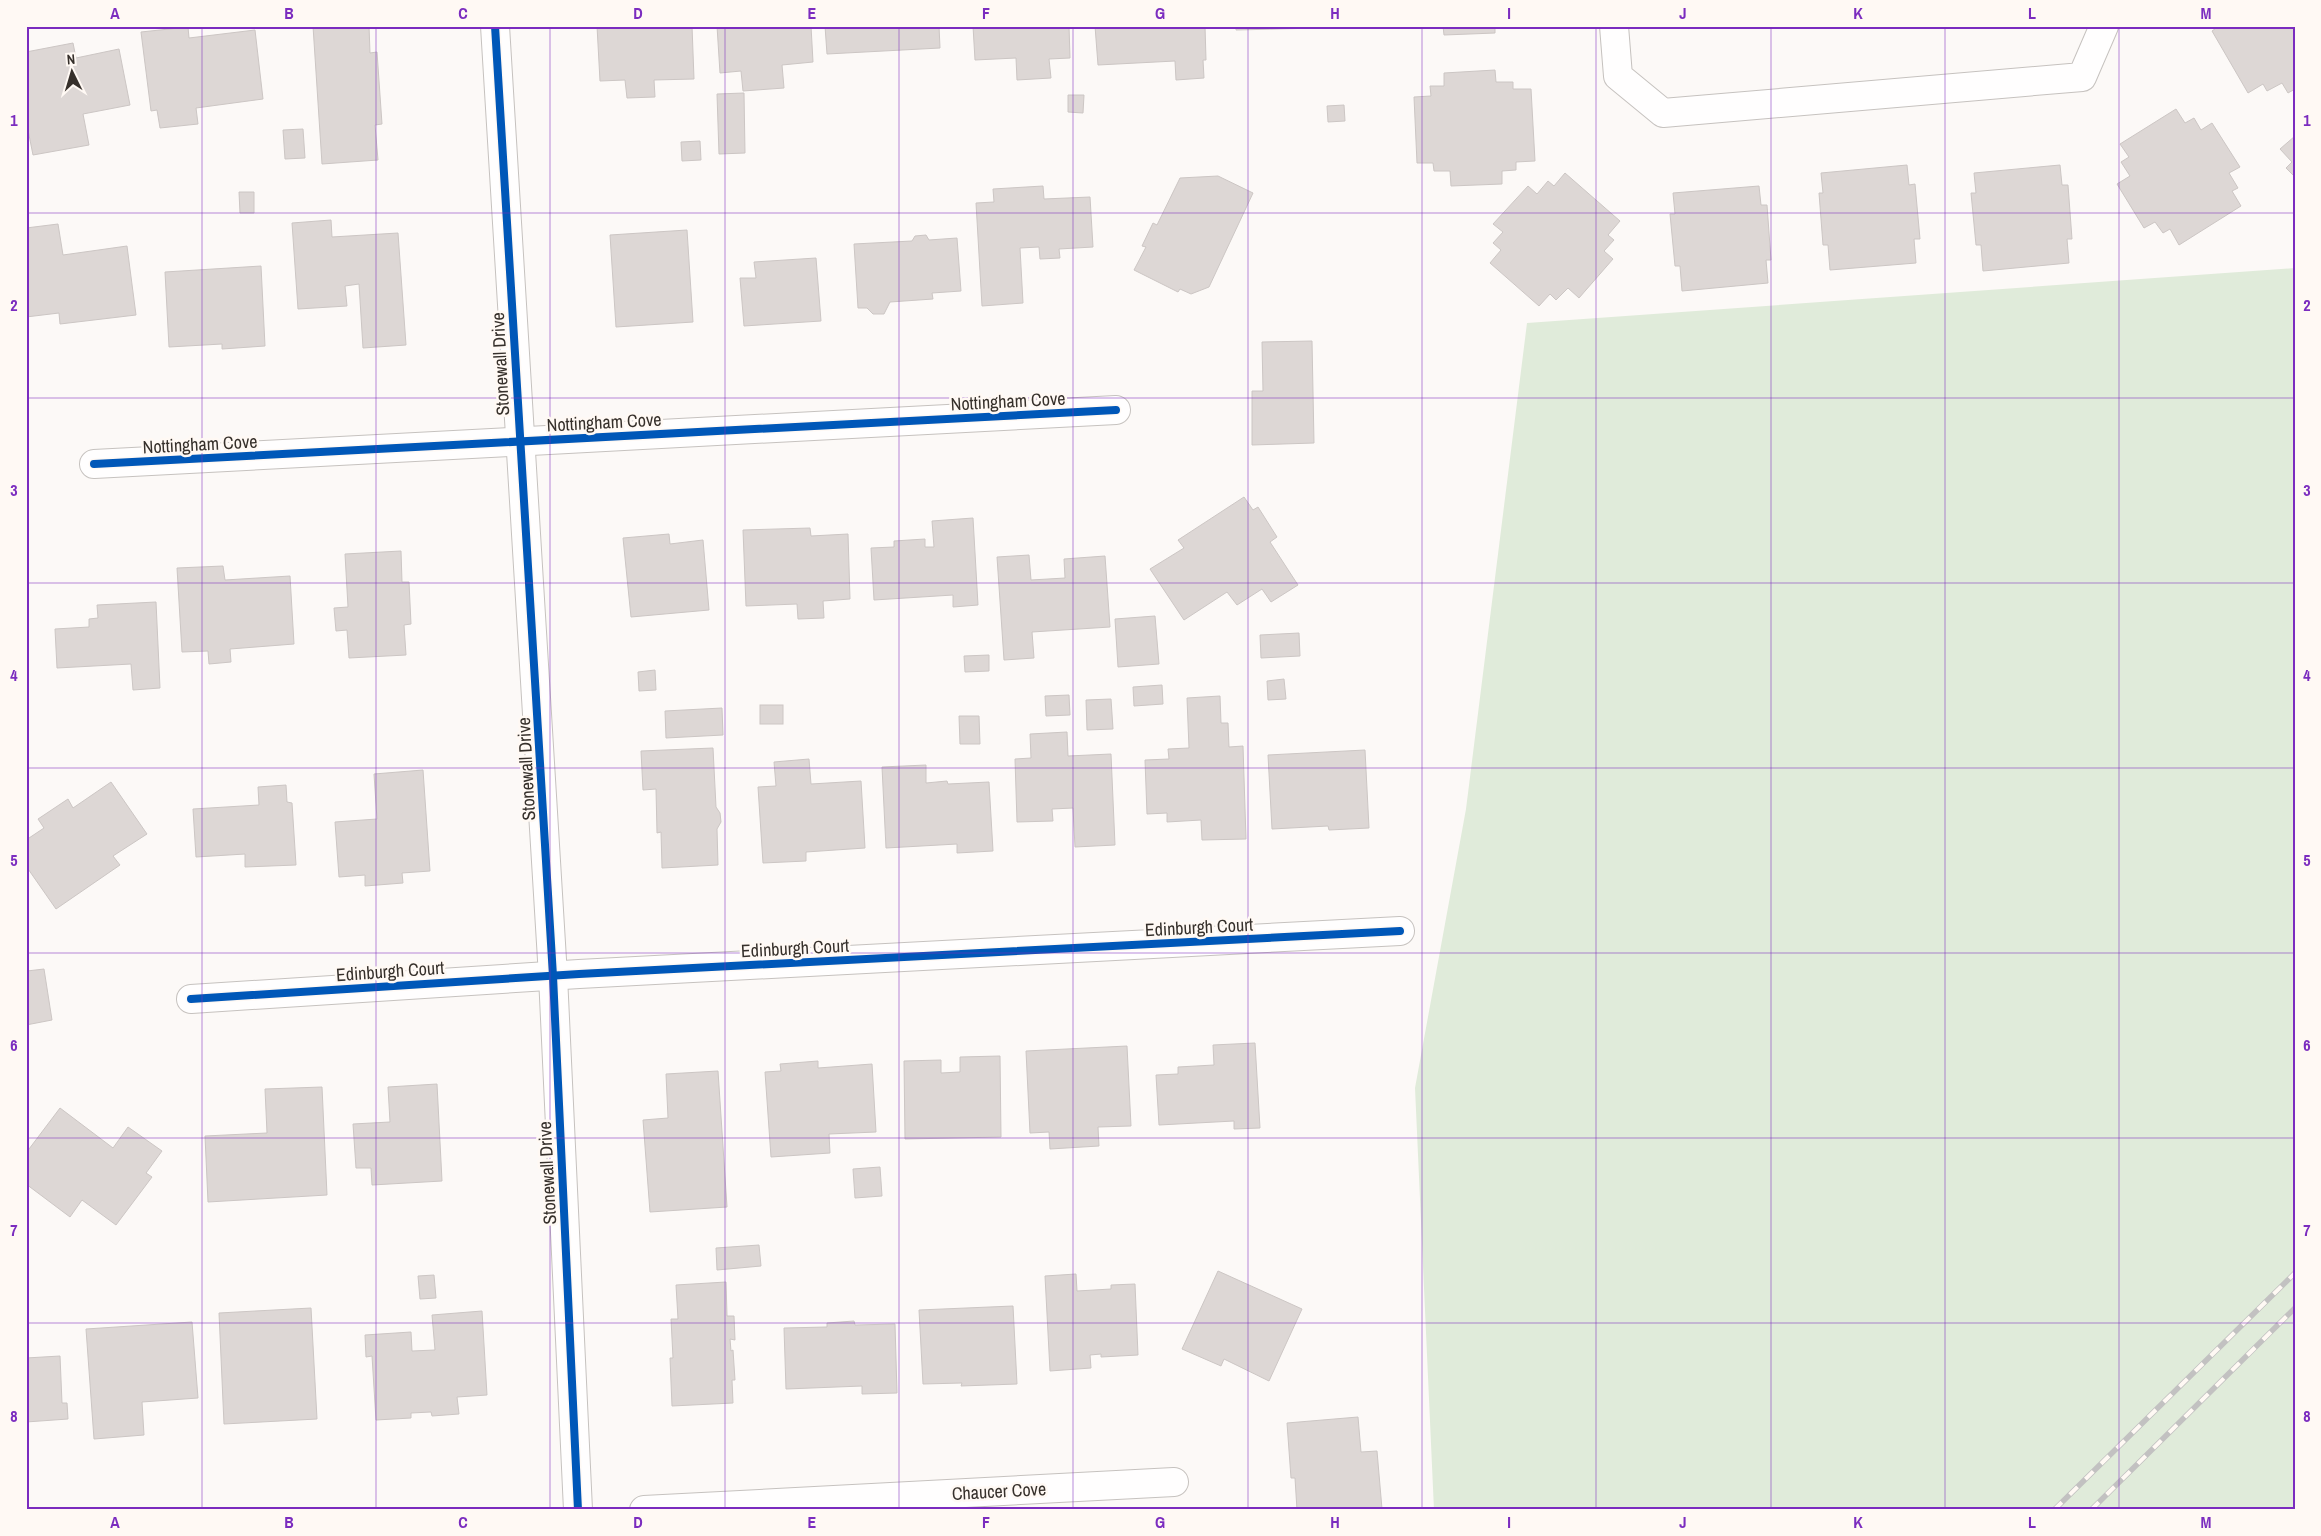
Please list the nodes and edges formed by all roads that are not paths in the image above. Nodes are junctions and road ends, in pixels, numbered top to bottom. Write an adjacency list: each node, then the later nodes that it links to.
1 (495, 26): 5 (street, Stonewall Drive)
2 (1614, 26): 3 (street)
3 (2104, 26)
4 (1116, 410): 5 (street, Nottingham Cove)
5 (520, 442): 6 (street, Nottingham Cove); 8 (street, Stonewall Drive)
6 (94, 464)
7 (1400, 932): 8 (street, Edinburgh Court)
8 (553, 976): 9 (street, Edinburgh Court); 11 (street, Stonewall Drive)
9 (191, 999)
10 (1174, 1482): 12 (street, Chaucer Cove)
11 (578, 1510)
12 (644, 1510)

